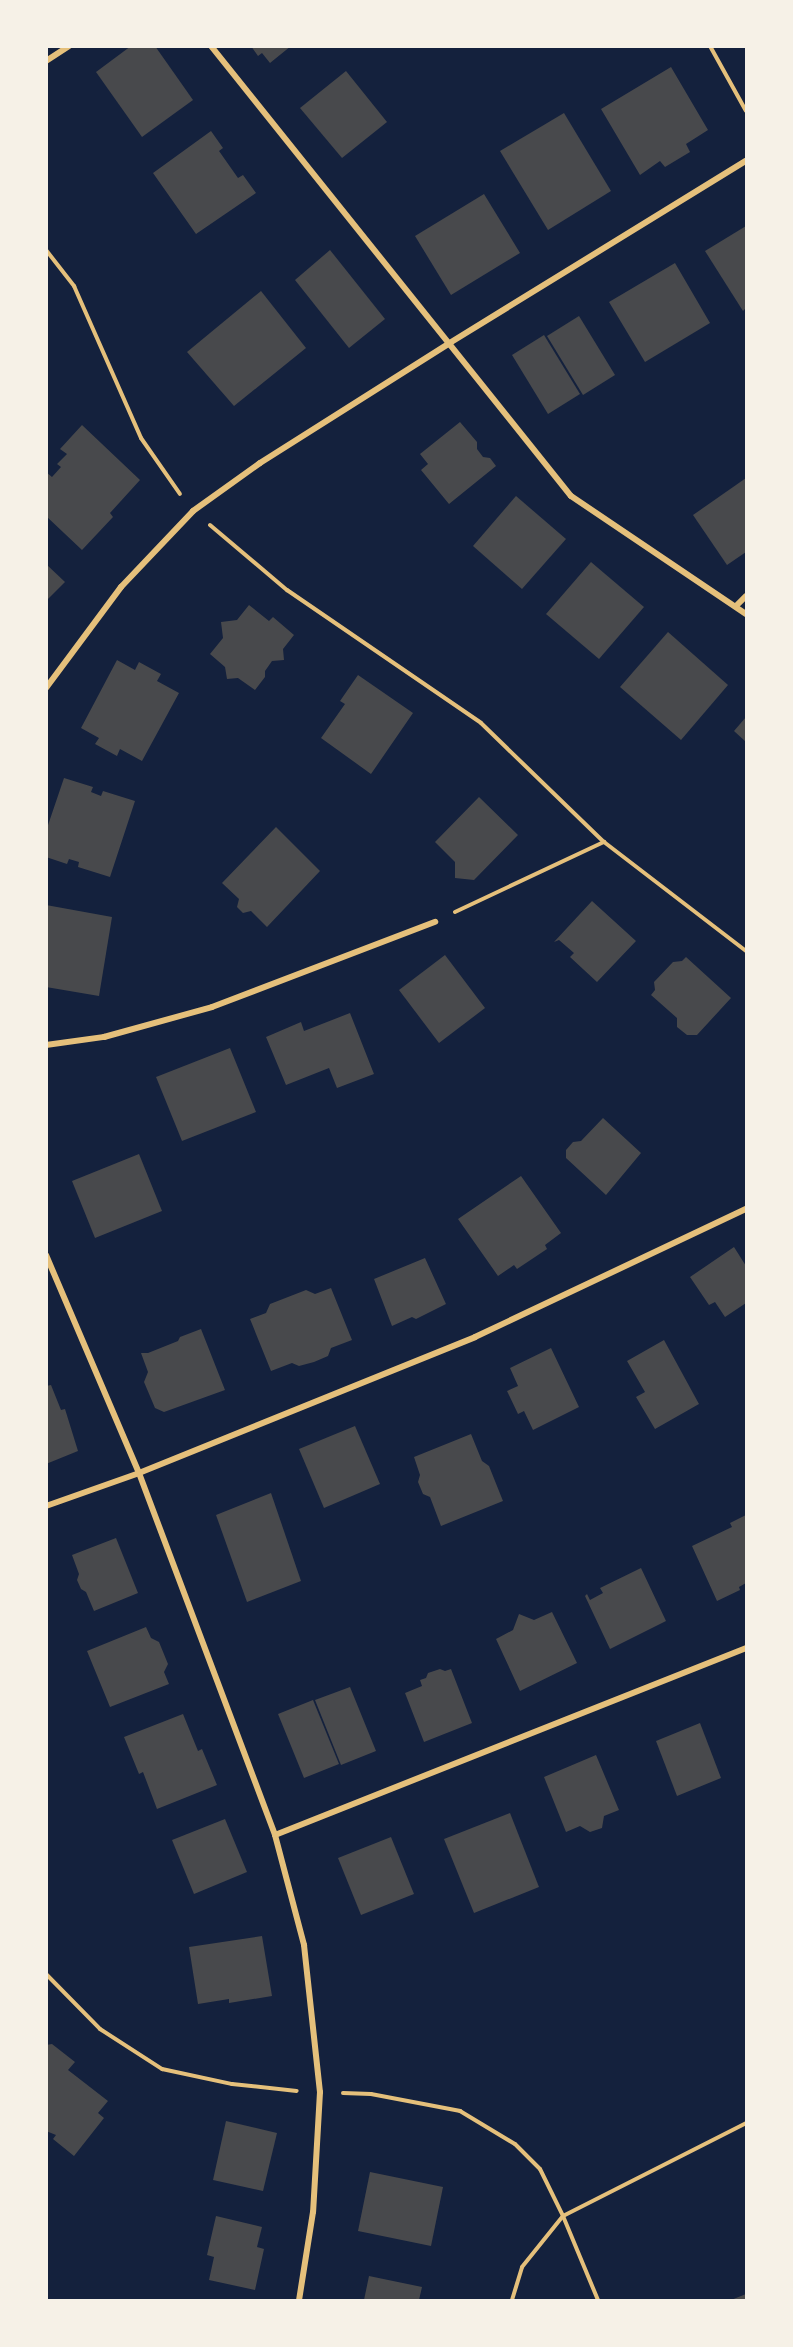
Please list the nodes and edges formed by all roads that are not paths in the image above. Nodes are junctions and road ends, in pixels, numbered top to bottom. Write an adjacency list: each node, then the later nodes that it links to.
1 (69, 46): 3 (street)
2 (211, 46): 5 (street)
3 (46, 61)
4 (747, 161): 5 (street)
5 (448, 344): 7 (street); 9 (street)
6 (747, 596): 7 (street)
7 (736, 606): 8 (street)
8 (747, 614)
9 (46, 688)
10 (435, 922): 11 (street)
11 (46, 1045)
12 (747, 1209): 14 (street)
13 (46, 1255): 14 (street)
14 (139, 1473): 15 (street); 17 (street)
15 (46, 1506)
16 (747, 1648): 17 (street)
17 (275, 1835): 18 (street)
18 (299, 2301)

